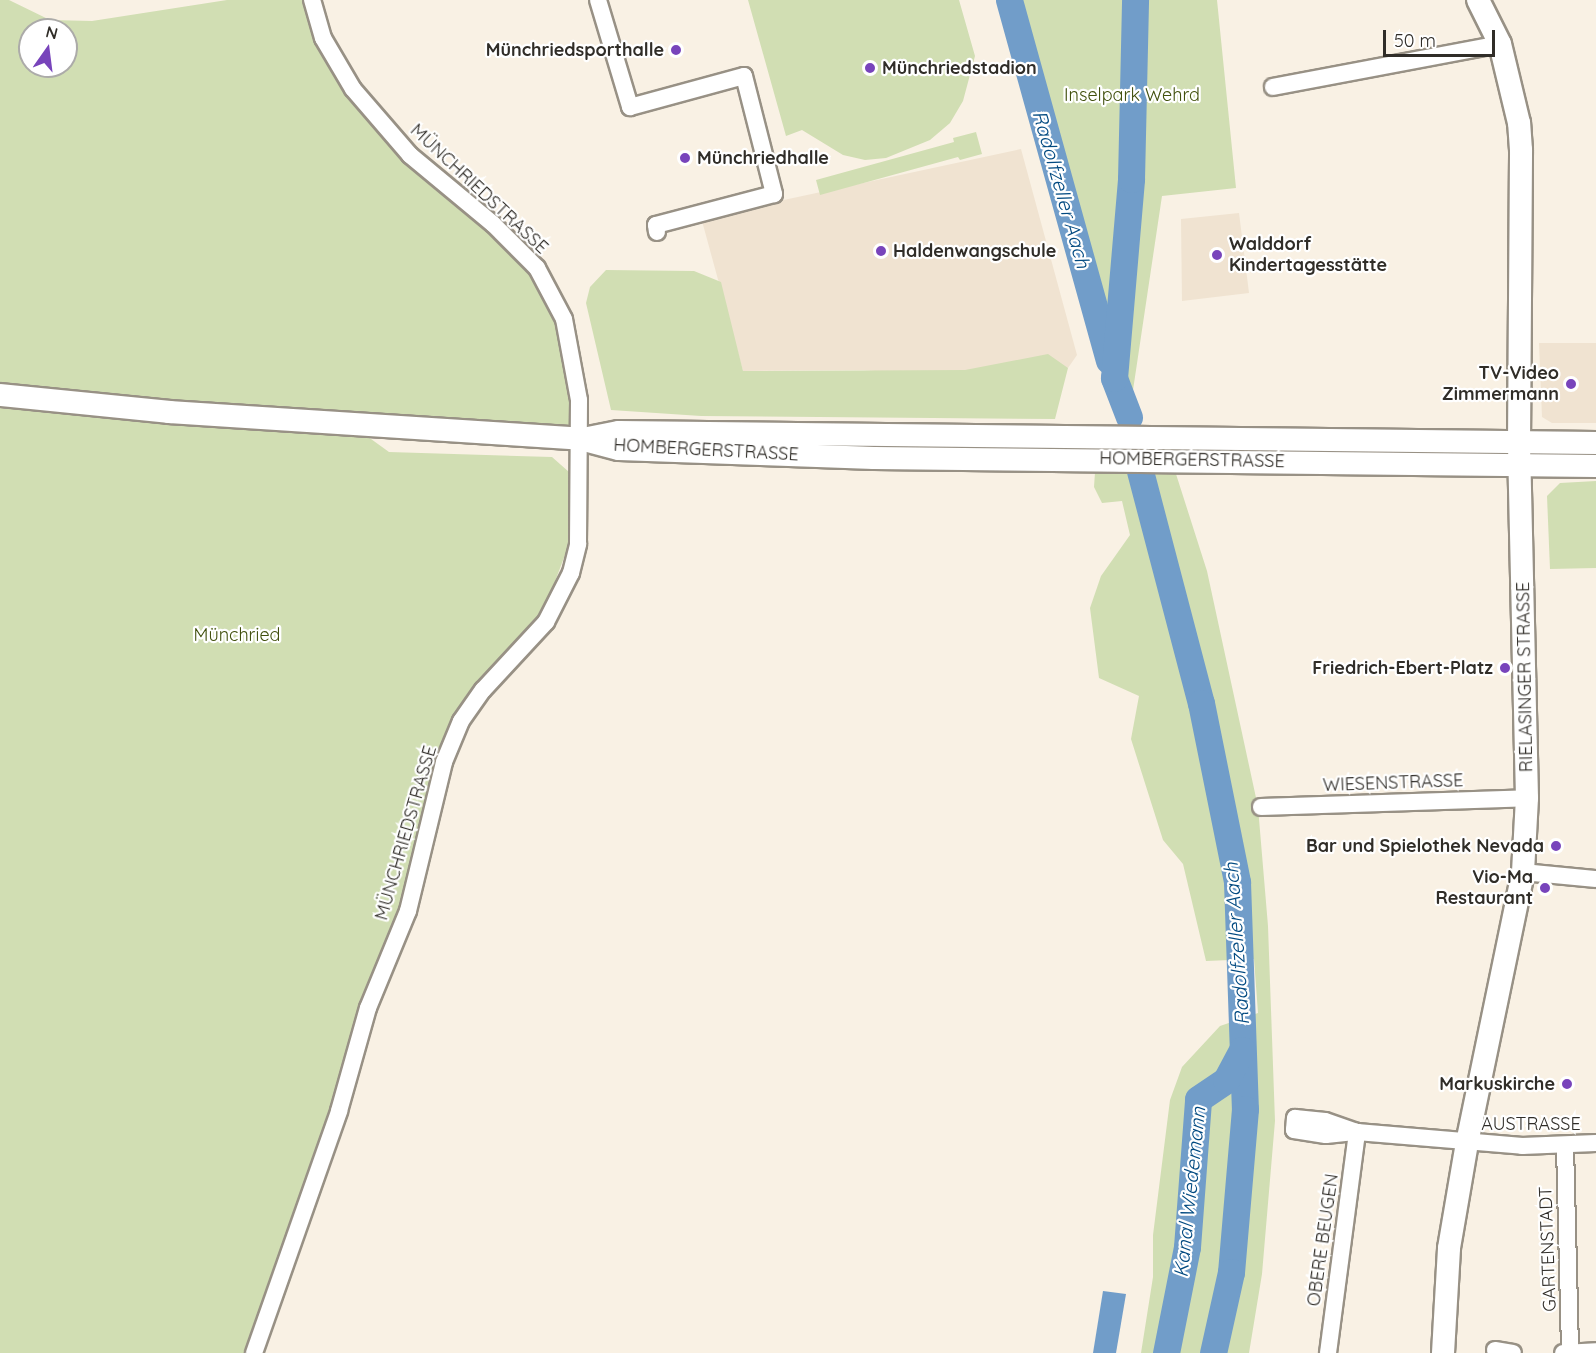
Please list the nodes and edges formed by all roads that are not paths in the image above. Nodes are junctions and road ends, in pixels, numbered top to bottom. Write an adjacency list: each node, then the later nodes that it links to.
1 (312, 0): 8 (street, MÜNCHRIEDSTRASSE)
2 (598, 0): 6 (street)
3 (1478, 0): 4 (main road, RIELASINGER STRASSE)
4 (1500, 44): 5 (street); 9 (main road, RIELASINGER STRASSE)
5 (1273, 87)
6 (657, 232)
7 (0, 395): 8 (main road, HOMBERGERSTRASSE)
8 (581, 439): 11 (main road, HOMBERGERSTRASSE); 25 (street, MÜNCHRIEDSTRASSE)
9 (1519, 443): 10 (main road); 11 (main road, HOMBERGERSTRASSE); 12 (main road, RIELASINGER STRASSE)
10 (1596, 443)
11 (1190, 448): 12 (main road, HOMBERGERSTRASSE)
12 (1520, 465): 13 (main road); 14 (main road, RIELASINGER STRASSE)
13 (1596, 466)
14 (1527, 798): 15 (street, WIESENSTRASSE); 16 (main road, RIELASINGER STRASSE)
15 (1261, 807)
16 (1523, 872): 17 (street); 19 (main road, RIELASINGER STRASSE)
17 (1596, 879)
18 (1358, 1132): 19 (street, AUSTRASSE); 26 (street, OBERE BEUGEN)
19 (1467, 1143): 21 (street, AUSTRASSE); 27 (main road, RIELASINGER STRASSE)
20 (1596, 1143): 21 (street, AUSTRASSE)
21 (1565, 1145): 24 (street, GARTENSTADT)
22 (1495, 1350): 28 (street)
23 (1596, 1351): 24 (street)
24 (1567, 1352)
25 (254, 1353)
26 (1328, 1353)
27 (1443, 1353)
28 (1513, 1353)

